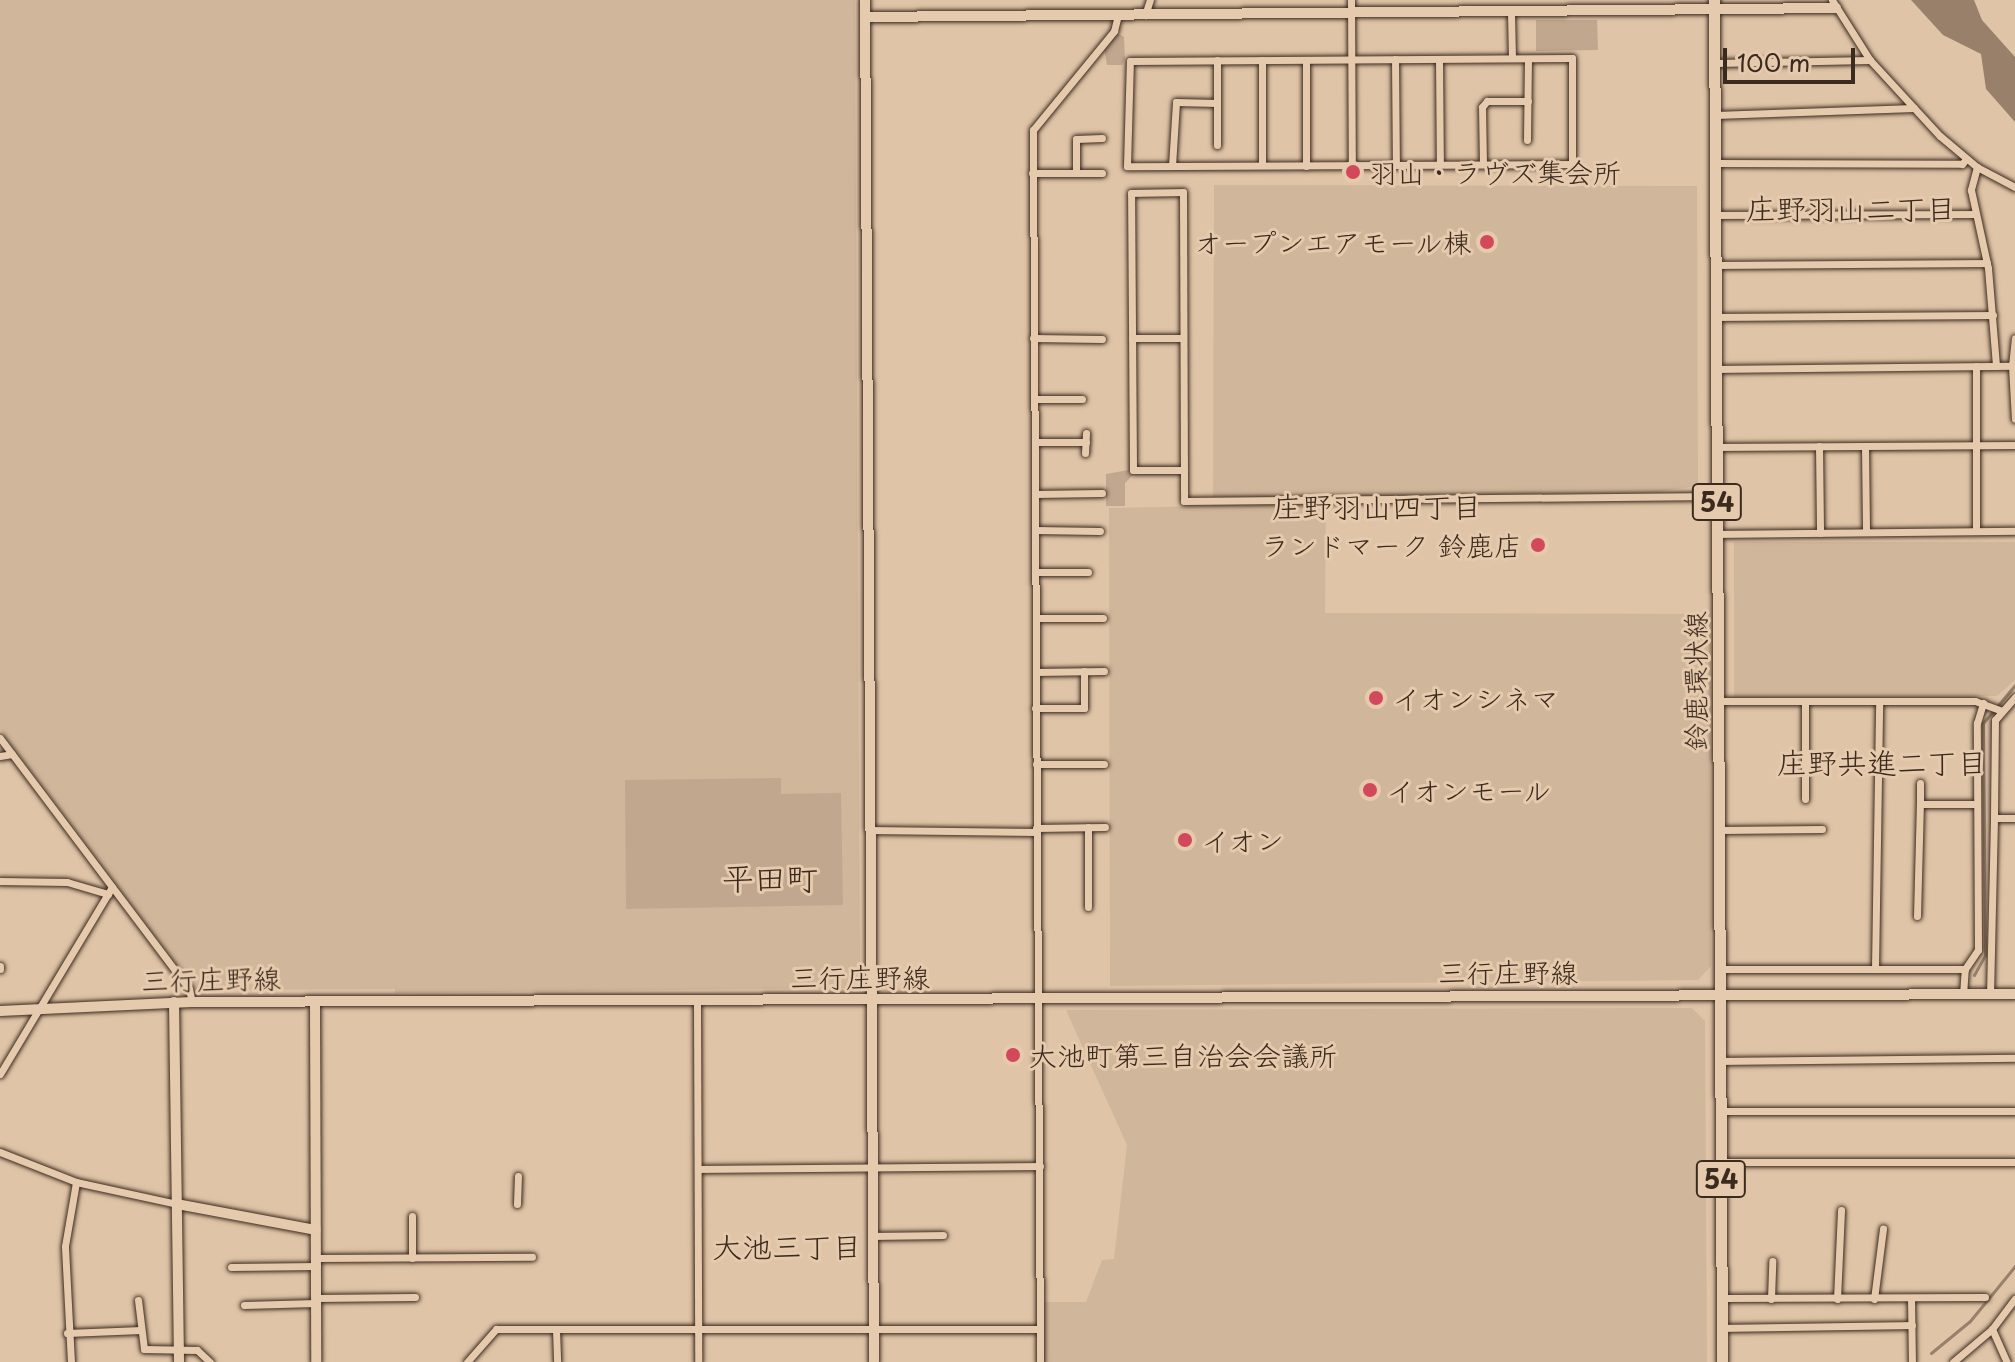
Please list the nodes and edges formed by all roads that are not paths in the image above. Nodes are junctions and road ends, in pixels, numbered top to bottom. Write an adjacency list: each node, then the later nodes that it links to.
1 (865, 0): 11 (street)
2 (1150, 0): 9 (street)
3 (1351, 0): 10 (street)
4 (1510, 0): 7 (street)
5 (1714, 4): 6 (street); 7 (street); 21 (main road, 鈴鹿環状線 / 54)
6 (1834, 4): 20 (street)
7 (1511, 13): 10 (street); 12 (street)
8 (1118, 15): 9 (street); 11 (street); 39 (street)
9 (1145, 15): 10 (street)
10 (1351, 15): 13 (street)
11 (865, 17): 109 (street)
12 (1512, 58): 15 (street); 16 (street)
13 (1351, 59): 14 (street); 19 (street); 34 (street)
14 (1395, 59): 15 (street); 35 (street)
15 (1439, 59): 31 (street)
16 (1528, 59): 22 (street); 32 (street)
17 (1217, 60): 18 (street); 23 (street); 36 (street)
18 (1262, 60): 19 (street); 33 (street)
19 (1306, 60): 37 (street)
20 (1870, 60): 21 (street); 24 (street)
21 (1715, 63): 25 (main road, 鈴鹿環状線 / 54)
22 (1528, 101): 27 (street); 32 (street)
23 (1217, 103): 28 (street); 36 (street)
24 (1914, 108): 25 (street); 29 (street)
25 (1715, 115): 30 (main road, 鈴鹿環状線 / 54)
26 (1102, 138): 40 (street)
27 (1527, 140)
28 (1217, 145)
29 (1966, 159): 30 (street); 38 (street)
30 (1715, 163): 44 (main road, 鈴鹿環状線 / 54)
31 (1440, 164): 32 (street); 35 (street)
32 (1483, 164)
33 (1262, 165): 36 (street); 37 (street)
34 (1352, 165): 35 (street); 37 (street)
35 (1396, 165)
36 (1172, 166)
37 (1306, 166)
38 (1977, 167): 42 (street); 43 (street)
39 (1032, 173): 40 (street); 49 (street)
40 (1076, 173): 41 (street)
41 (1102, 173)
42 (2015, 187)
43 (1974, 214): 44 (street); 45 (street)
44 (1716, 215): 46 (main road, 鈴鹿環状線 / 54)
45 (1987, 263): 46 (street); 47 (street)
46 (1716, 265): 48 (main road, 鈴鹿環状線 / 54)
47 (1993, 315): 48 (street); 55 (street)
48 (1716, 317): 57 (main road, 鈴鹿環状線 / 54)
49 (1033, 338): 53 (street); 58 (street)
50 (1132, 338): 51 (street); 51 (street); 70 (street)
51 (1183, 338): 70 (street)
52 (2015, 338): 56 (street)
53 (1102, 339)
54 (1976, 366): 55 (street); 57 (street); 67 (street)
55 (1996, 366): 56 (street)
56 (2012, 366): 60 (street)
57 (1716, 369): 68 (main road, 鈴鹿環状線 / 54)
58 (1034, 399): 59 (street); 62 (street)
59 (1082, 399)
60 (2015, 419)
61 (1086, 433): 63 (street)
62 (1035, 442): 63 (street); 72 (street)
63 (1086, 442): 69 (street)
64 (2015, 445): 67 (street)
65 (1819, 446): 66 (street); 68 (street); 79 (street)
66 (1865, 446): 67 (street); 78 (street)
67 (1976, 446): 76 (street)
68 (1717, 447): 73 (main road, 鈴鹿環状線 / 54)
69 (1085, 453)
70 (1184, 470): 73 (street)
71 (1102, 493): 72 (street)
72 (1035, 494): 74 (street)
73 (1717, 496): 80 (main road, 鈴鹿環状線 / 54)
74 (1035, 530): 75 (street); 81 (street)
75 (1100, 531)
76 (1976, 531): 77 (street); 78 (street)
77 (2015, 531)
78 (1866, 532): 79 (street)
79 (1820, 533): 80 (street)
80 (1717, 534): 88 (main road, 鈴鹿環状線 / 54)
81 (1035, 572): 82 (street); 83 (street)
82 (1088, 572)
83 (1036, 618): 84 (street); 87 (street)
84 (1103, 618)
85 (1084, 671): 86 (street); 87 (street); 93 (street)
86 (1104, 671)
87 (1036, 672): 93 (street)
88 (1719, 701): 89 (street); 111 (main road, 鈴鹿環状線 / 54)
89 (1805, 701): 90 (street); 101 (street)
90 (1879, 701): 92 (street); 119 (street)
91 (2013, 701): 94 (street)
92 (1983, 703): 94 (street); 103 (street)
93 (1035, 708): 98 (street)
94 (2002, 711): 104 (street)
95 (0, 738): 96 (street)
96 (12, 754): 97 (street); 115 (street)
97 (0, 756)
98 (1036, 764): 99 (street); 110 (street)
99 (1104, 764)
100 (1920, 783): 102 (street)
101 (1805, 799)
102 (1920, 804): 103 (street); 117 (street)
103 (1977, 804): 113 (street)
104 (1994, 818): 105 (street); 112 (street)
105 (2015, 818)
106 (1088, 827): 107 (street); 110 (street); 116 (street)
107 (1105, 827)
108 (1822, 829): 111 (street)
109 (869, 830): 110 (street); 125 (street)
110 (1036, 830): 126 (street)
111 (1720, 830): 118 (main road, 鈴鹿環状線 / 54)
112 (1991, 839): 113 (street); 124 (street)
113 (1979, 840): 120 (street)
114 (0, 881): 115 (street)
115 (110, 890): 130 (street); 131 (street)
116 (1088, 907)
117 (1917, 916)
118 (1720, 969): 119 (street); 122 (main road, 鈴鹿環状線 / 54)
119 (1875, 969): 120 (street)
120 (1965, 969): 123 (street)
121 (2015, 994): 124 (street, 三行庄野線)
122 (1720, 995): 123 (street, 三行庄野線); 126 (street, 三行庄野線); 134 (main road, 鈴鹿環状線 / 54)
123 (1963, 995): 124 (street, 三行庄野線)
124 (1990, 995)
125 (872, 1000): 126 (street, 三行庄野線); 128 (street, 三行庄野線); 142 (street)
126 (1038, 1000): 141 (street)
127 (315, 1001): 128 (street, 三行庄野線); 130 (street, 三行庄野線); 151 (street)
128 (697, 1001): 143 (street)
129 (174, 1002): 130 (street, 三行庄野線); 131 (street, 三行庄野線); 146 (street)
130 (192, 1002)
131 (42, 1008): 132 (street, 三行庄野線); 135 (street)
132 (0, 1011)
133 (2015, 1058): 134 (street)
134 (1720, 1061): 136 (main road, 鈴鹿環状線 / 54)
135 (0, 1074)
136 (1721, 1111): 137 (street); 139 (main road, 鈴鹿環状線 / 54)
137 (2015, 1111)
138 (0, 1152): 145 (street)
139 (1721, 1162): 140 (street); 161 (main road, 鈴鹿環状線 / 54)
140 (2015, 1162)
141 (1040, 1166): 142 (street); 174 (street)
142 (873, 1168): 143 (street); 153 (street)
143 (698, 1169): 177 (street)
144 (518, 1176): 147 (street)
145 (76, 1182): 146 (street); 178 (street)
146 (177, 1204): 151 (street); 179 (street)
147 (517, 1204)
148 (1841, 1210): 163 (street)
149 (412, 1216): 155 (street)
150 (1883, 1229): 164 (street)
151 (316, 1230): 157 (street)
152 (943, 1235): 153 (street)
153 (873, 1236): 171 (street)
154 (532, 1257): 155 (street)
155 (412, 1258): 157 (street)
156 (1772, 1261): 162 (street)
157 (317, 1262): 158 (street); 168 (street)
158 (231, 1267)
159 (415, 1297): 168 (street)
160 (1985, 1297): 165 (street)
161 (1722, 1298): 162 (street); 172 (main road, 鈴鹿環状線 / 54)
162 (1771, 1299): 163 (street)
163 (1837, 1299): 164 (street)
164 (1874, 1299): 165 (street)
165 (1911, 1299): 170 (street)
166 (2015, 1299): 175 (street)
167 (138, 1300): 176 (street)
168 (316, 1301): 169 (street); 183 (street)
169 (244, 1305)
170 (1912, 1325): 172 (street); 190 (street)
171 (874, 1328): 174 (street); 177 (street); 187 (street)
172 (1722, 1328): 189 (main road, 鈴鹿環状線 / 54)
173 (556, 1329): 177 (street); 184 (street); 185 (street)
174 (1040, 1329): 188 (street)
175 (1992, 1329): 191 (street); 192 (street)
176 (141, 1330): 178 (street); 179 (street)
177 (698, 1330): 186 (street)
178 (67, 1333): 180 (street)
179 (178, 1349): 181 (street); 182 (street)
180 (71, 1362)
181 (179, 1362)
182 (210, 1362)
183 (316, 1362)
184 (467, 1362)
185 (557, 1362)
186 (698, 1362)
187 (874, 1362)
188 (1040, 1362)
189 (1722, 1362)
190 (1912, 1362)
191 (1953, 1362)
192 (2007, 1362)

